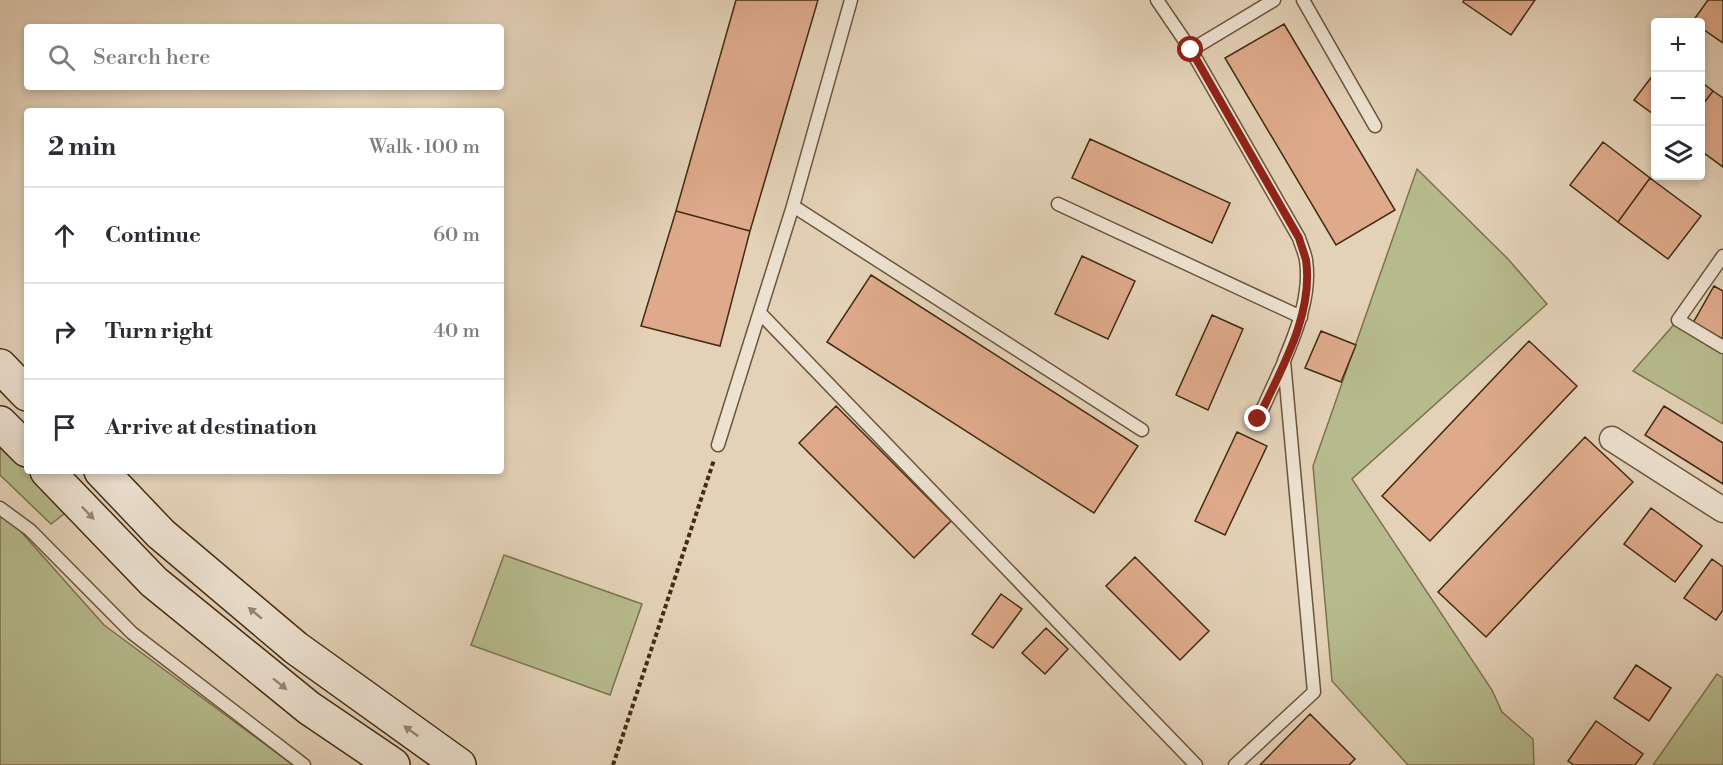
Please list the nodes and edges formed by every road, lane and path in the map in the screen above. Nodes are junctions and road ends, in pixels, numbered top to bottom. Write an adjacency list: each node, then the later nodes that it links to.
1 (851, 0): 8 (lane)
2 (1157, 0): 5 (lane)
3 (1274, 0): 5 (lane)
4 (1303, 0): 6 (lane)
5 (1191, 50): 11 (lane)
6 (1375, 126)
7 (1058, 204): 11 (lane)
8 (793, 206): 10 (lane); 18 (lane)
9 (1723, 255): 12 (lane)
10 (760, 313): 20 (lane); 30 (lane)
11 (1301, 317): 13 (lane)
12 (1723, 348)
13 (1284, 361): 16 (lane); 31 (lane)
14 (0, 366): 15 (main road)
15 (24, 391)
16 (1258, 419)
17 (0, 423): 21 (main road)
18 (1142, 430)
19 (1612, 439): 25 (street)
20 (718, 445): 29 (path)
21 (24, 447)
22 (50, 474): 27 (main road, one-way to 27)
23 (104, 474): 28 (main road, one-way to 23)
24 (0, 508): 26 (lane)
25 (1723, 510)
26 (304, 765)
27 (393, 765)
28 (459, 765)
29 (613, 765)
30 (1196, 765)
31 (1235, 765)

